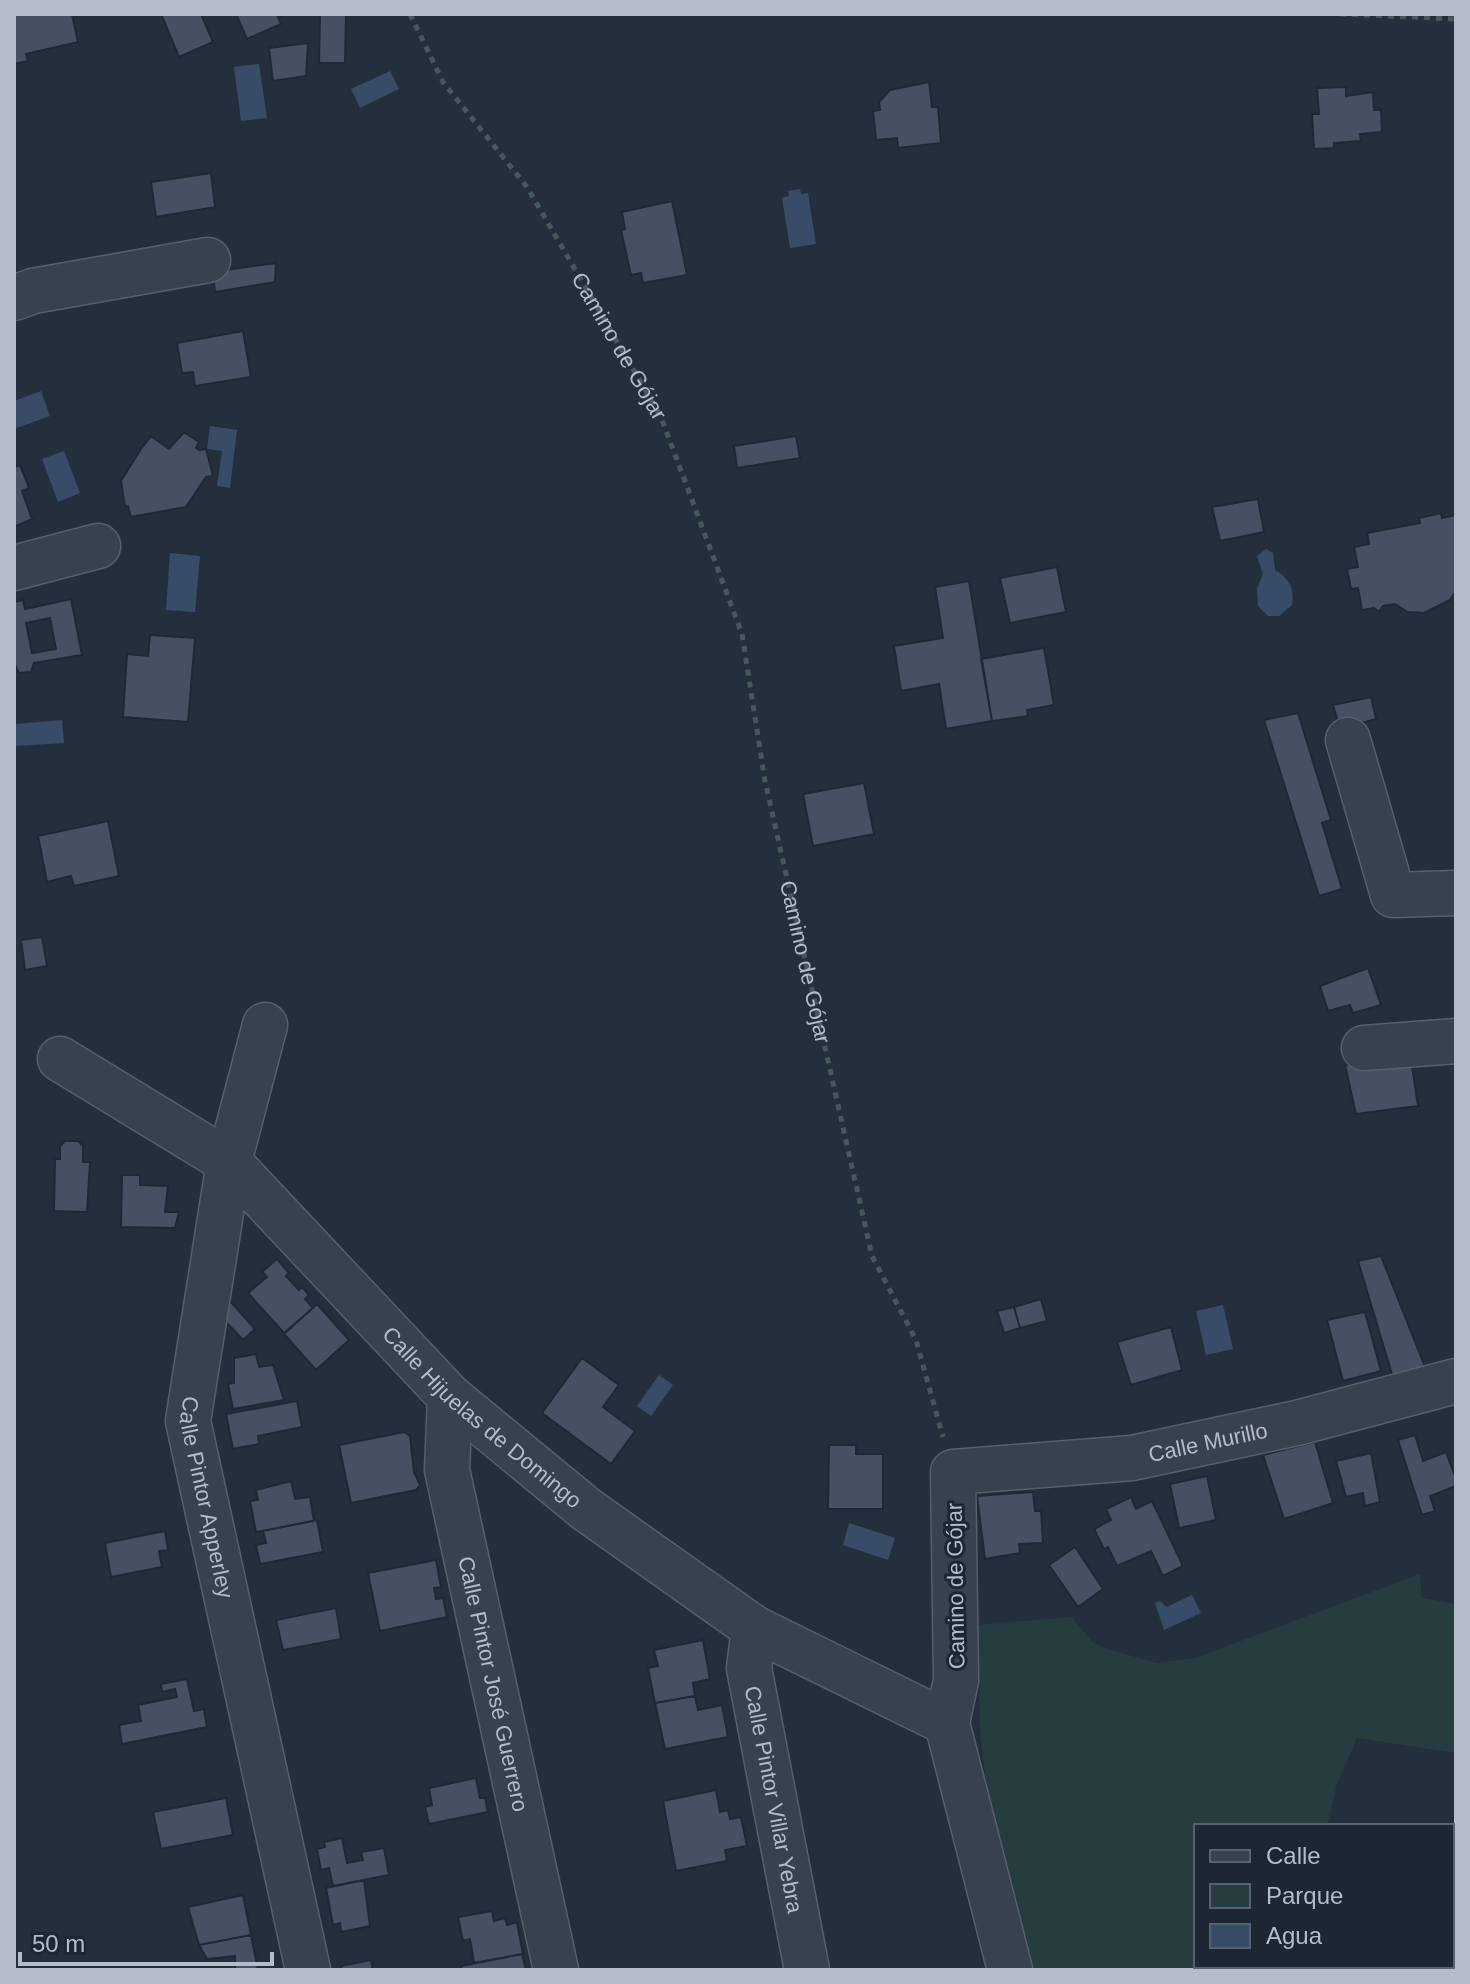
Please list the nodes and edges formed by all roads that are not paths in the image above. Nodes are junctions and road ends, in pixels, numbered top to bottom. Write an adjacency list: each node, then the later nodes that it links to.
1 (208, 260): 2 (street)
2 (14, 298)
3 (98, 546): 4 (street)
4 (14, 568)
5 (1348, 740): 6 (street)
6 (1456, 893)
7 (265, 1025): 11 (street, Calle Pintor Apperley)
8 (1456, 1041): 9 (street)
9 (1364, 1048)
10 (60, 1059): 11 (street, Calle Hijuelas de Domingo)
11 (229, 1162): 13 (street, Calle Hijuelas de Domingo); 17 (street, Calle Pintor Apperley)
12 (1456, 1381): 14 (street, Calle Murillo)
13 (450, 1397): 15 (street, Calle Hijuelas de Domingo); 18 (street, Calle Pintor José Guerrero)
14 (953, 1472): 16 (street, Camino de Gójar)
15 (754, 1628): 16 (street, Calle Hijuelas de Domingo); 19 (street, Calle Pintor Villar Yebra)
16 (947, 1723): 20 (street, Camino de Gójar)
17 (308, 1970)
18 (556, 1970)
19 (807, 1970)
20 (1010, 1970)

